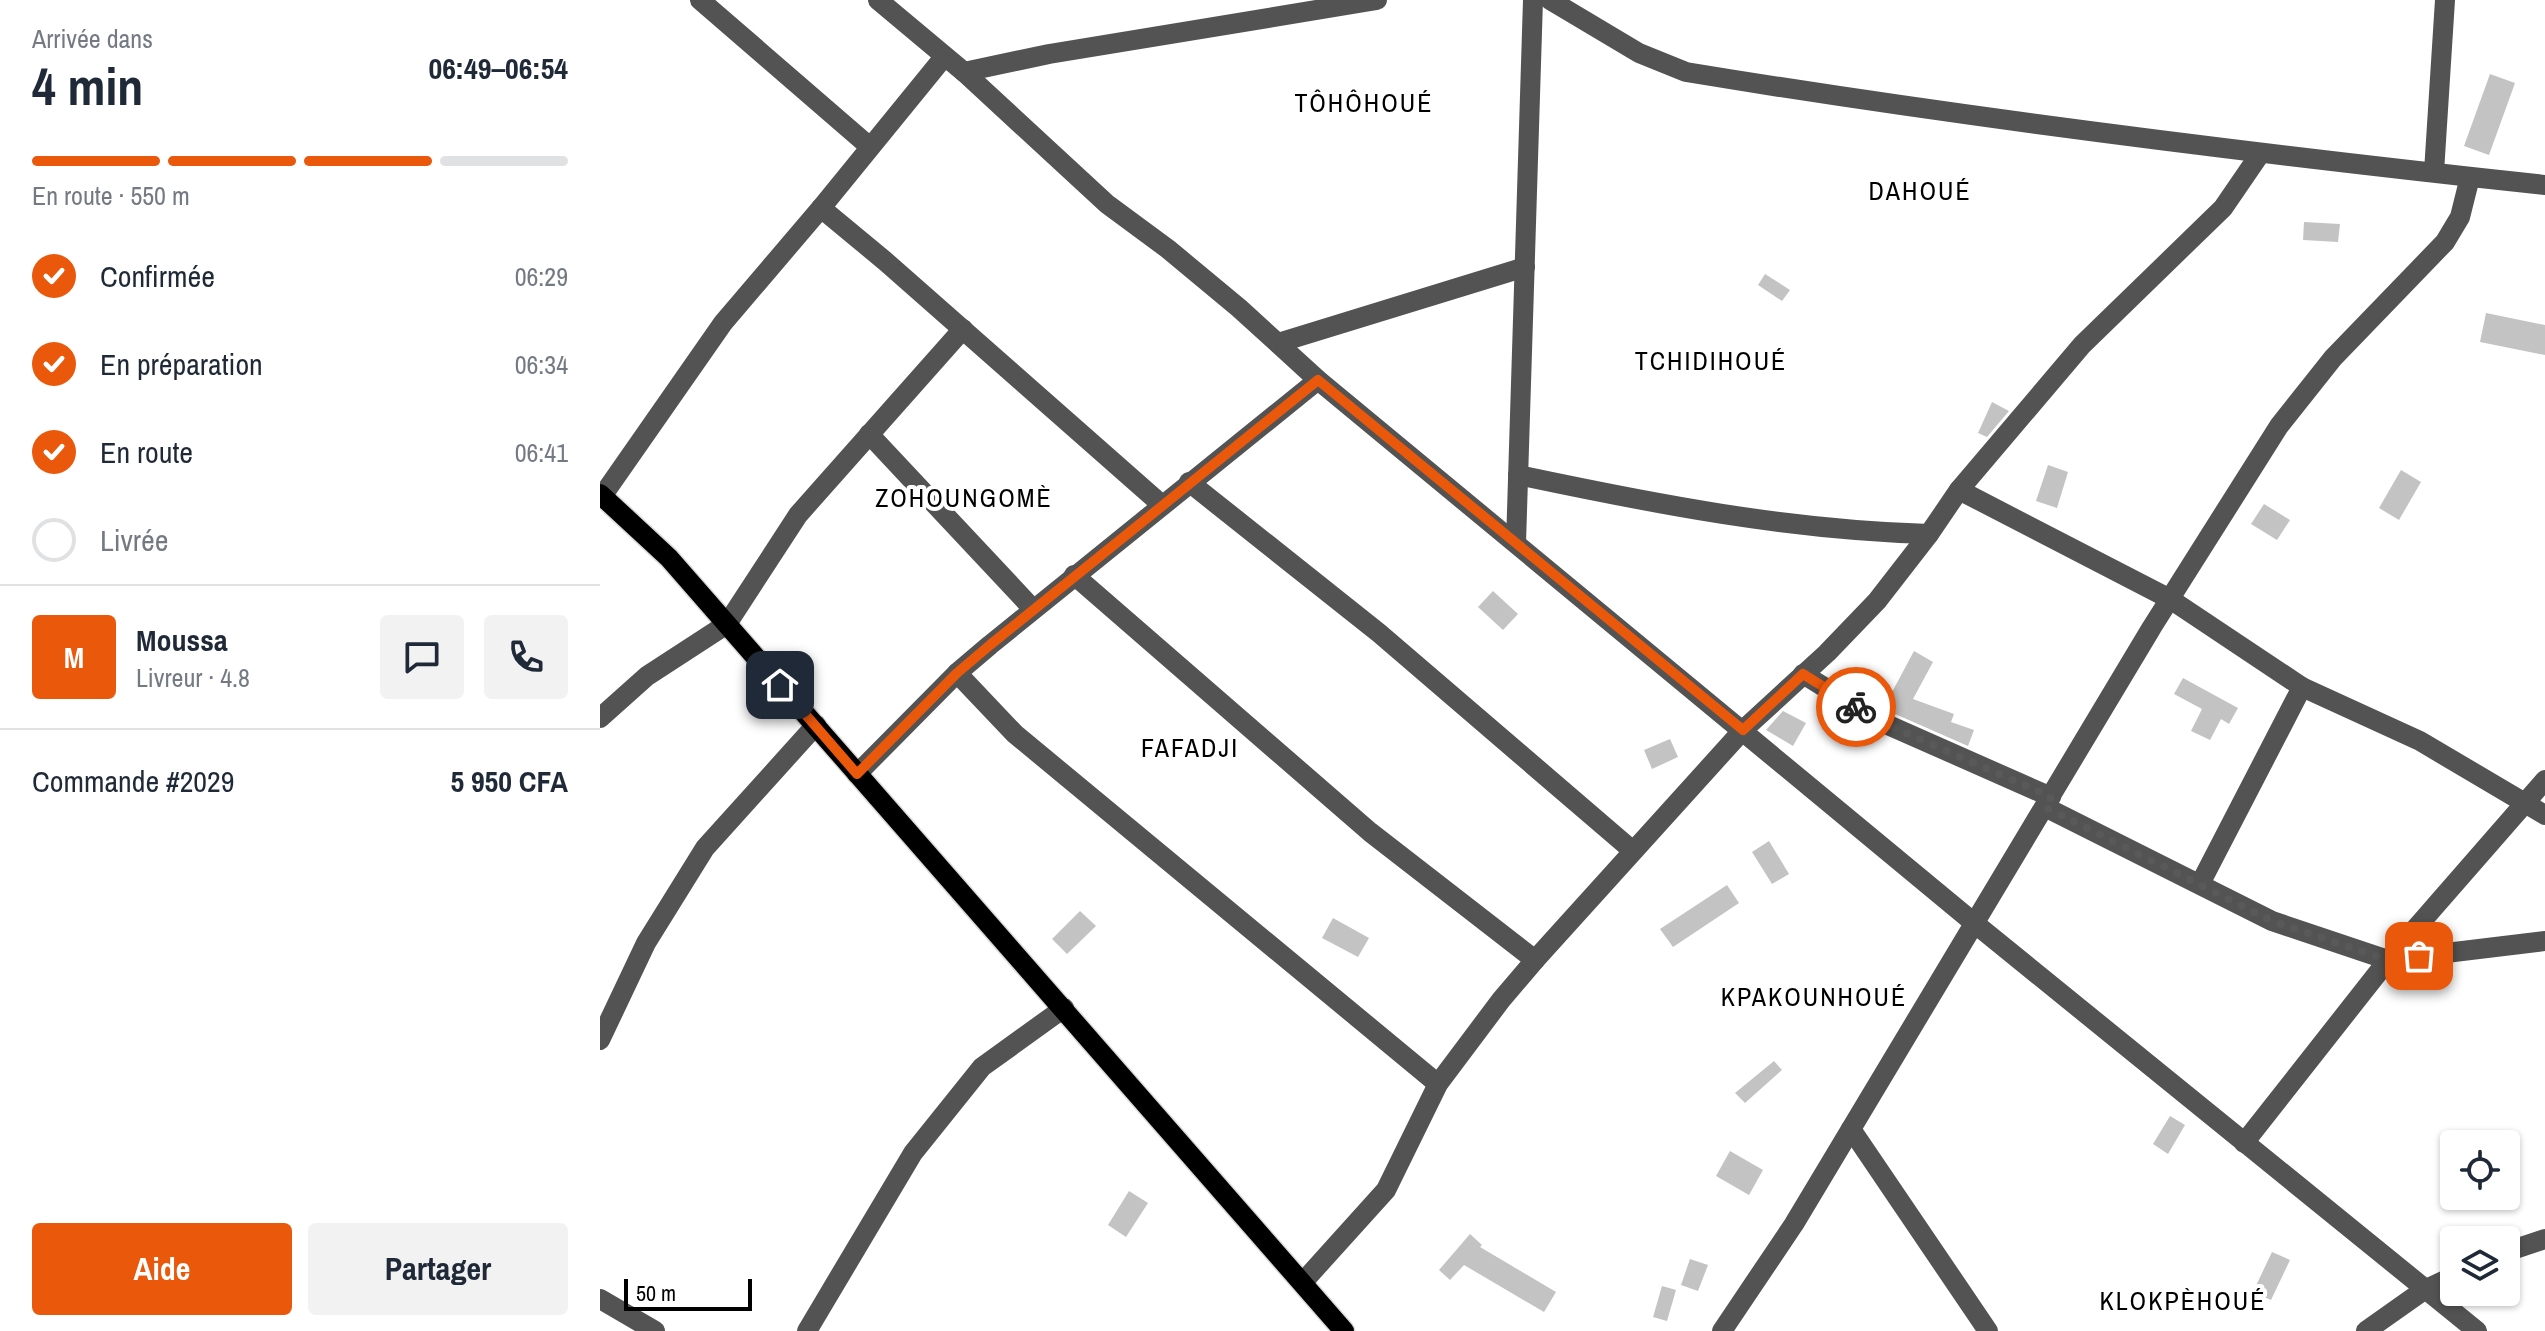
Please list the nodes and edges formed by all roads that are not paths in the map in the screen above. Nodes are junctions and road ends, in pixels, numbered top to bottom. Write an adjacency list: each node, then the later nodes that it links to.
1 (700, 0): 9 (street)
2 (878, 0): 7 (street)
3 (1377, 0): 8 (street)
4 (1533, 0): 15 (street)
5 (1550, 0): 10 (street)
6 (2445, 0): 11 (street)
7 (944, 57): 8 (street); 9 (street)
8 (964, 72): 17 (street)
9 (870, 147): 14 (street)
10 (2260, 154): 11 (street); 22 (street)
11 (2434, 172): 12 (street)
12 (2470, 177): 13 (street); 28 (street)
13 (2545, 185)
14 (821, 208): 16 (street); 23 (street)
15 (1525, 267): 17 (street); 20 (street)
16 (963, 329): 19 (street); 24 (street)
17 (1278, 343): 18 (street)
18 (1318, 380): 21 (street); 26 (street)
19 (869, 434): 29 (street); 30 (street)
20 (1518, 475): 25 (street); 26 (street)
21 (1189, 482): 24 (street); 42 (street)
22 (1959, 490): 25 (street); 28 (street)
23 (601, 494): 30 (main road)
24 (1162, 505): 27 (street)
25 (1929, 534): 32 (street)
26 (1516, 543): 36 (street)
27 (1074, 575): 29 (street); 46 (street)
28 (2170, 599): 33 (street); 39 (street)
29 (1033, 609): 31 (street)
30 (727, 624): 34 (street); 35 (main road)
31 (957, 673): 37 (street); 50 (street)
32 (1803, 674): 36 (street); 39 (street)
33 (2302, 687): 40 (street); 43 (street)
34 (600, 718)
35 (816, 725): 37 (main road); 49 (street)
36 (1743, 730): 42 (street); 44 (street)
37 (857, 774): 48 (main road)
38 (2545, 780): 40 (street)
39 (2048, 802): 43 (street); 44 (street)
40 (2525, 803): 41 (street); 47 (street)
41 (2545, 815)
42 (1633, 851): 46 (street)
43 (2200, 884): 47 (street)
44 (1973, 922): 51 (street); 52 (street)
45 (2545, 941): 47 (street)
46 (1535, 960): 50 (street)
47 (2388, 960): 52 (street)
48 (1064, 1008): 55 (main road); 60 (street)
49 (600, 1040)
50 (1438, 1084): 55 (street)
51 (1851, 1129): 62 (street); 63 (street)
52 (2244, 1143): 57 (street)
53 (2545, 1239): 54 (street)
54 (2520, 1247)
55 (1303, 1282): 61 (main road)
56 (2440, 1283): 57 (street)
57 (2424, 1290): 64 (street); 65 (street)
58 (600, 1299): 59 (street)
59 (655, 1331)
60 (807, 1331)
61 (1344, 1331)
62 (1722, 1331)
63 (1988, 1331)
64 (2366, 1331)
65 (2477, 1331)

